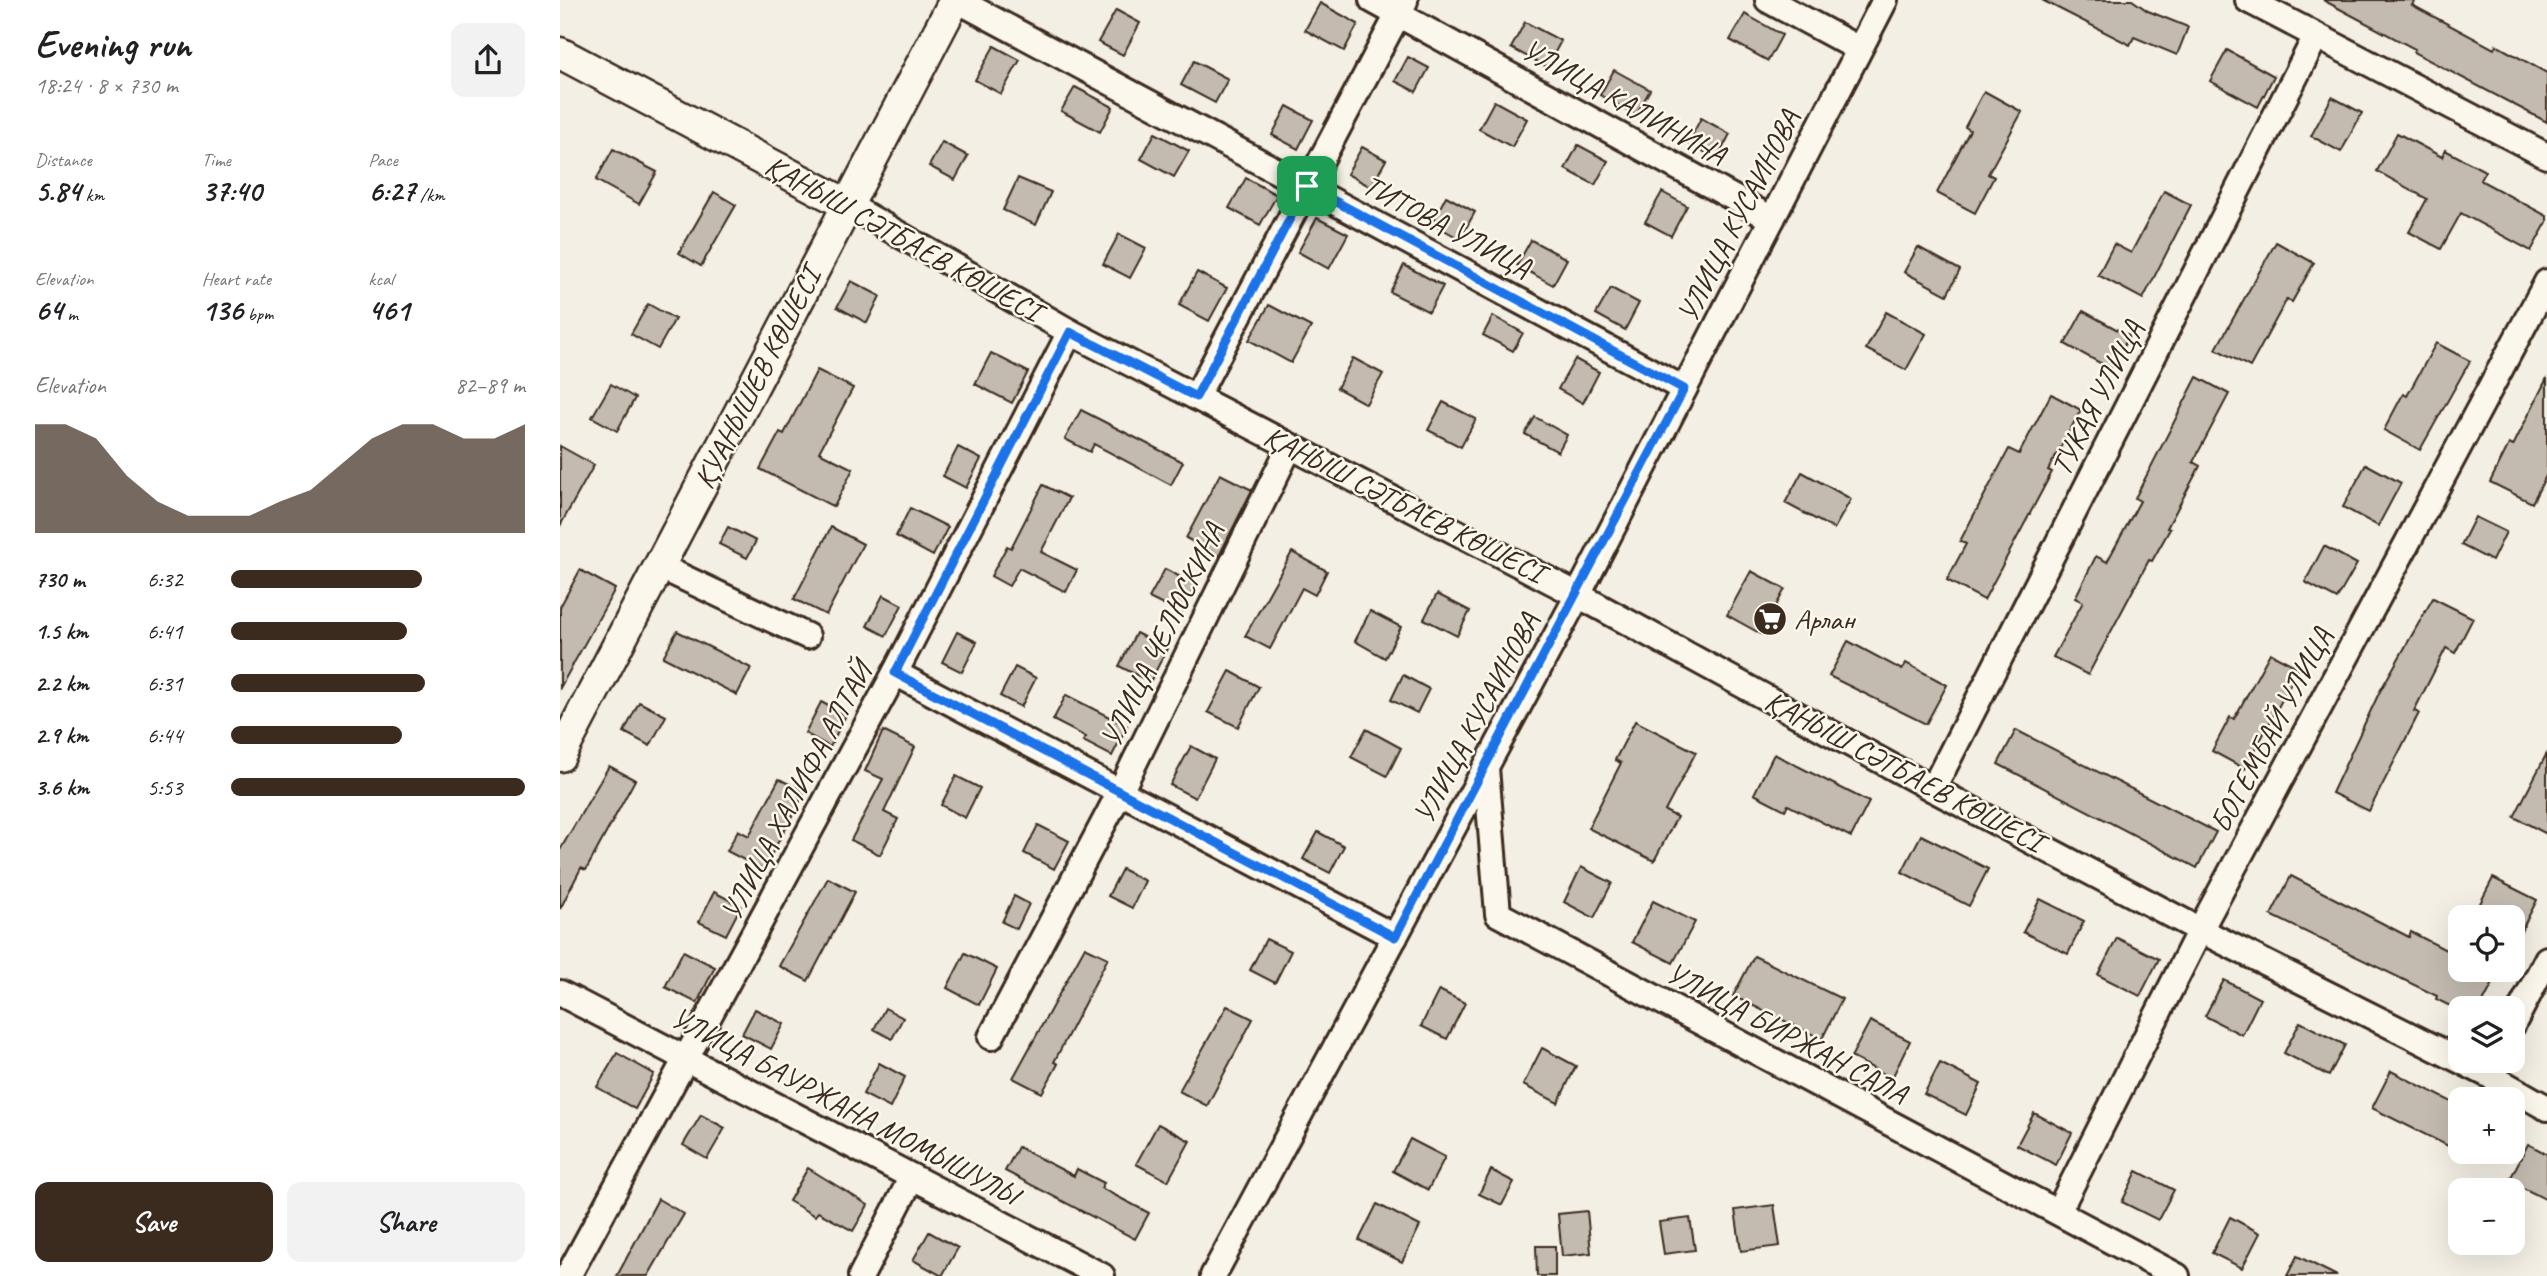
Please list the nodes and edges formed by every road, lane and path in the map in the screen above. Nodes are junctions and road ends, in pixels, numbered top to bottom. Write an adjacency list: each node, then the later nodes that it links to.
1 (956, 0): 11 (street, ТИТОВА УЛИЦА); 12 (street, ҚУАНЫШЕВ КӨШЕСІ)
2 (1372, 0): 6 (street, УЛИЦА КАЛИНИНА)
3 (1768, 0): 8 (street)
4 (1885, 0): 8 (street, УЛИЦА КУСАИНОВА)
5 (2248, 0): 7 (street)
6 (1402, 7): 11 (street); 13 (street, УЛИЦА КАЛИНИНА)
7 (2316, 36): 10 (street); 25 (street, ТУКАЯ УЛИЦА)
8 (1859, 50): 13 (street, УЛИЦА КУСАИНОВА)
9 (560, 52): 12 (street, ҚАНЫШ СӘТБАЕВ КӨШЕСІ)
10 (2547, 156)
11 (1307, 186): 16 (street, ТИТОВА УЛИЦА); 17 (street)
12 (846, 204): 15 (street, ҚАНЫШ СӘТБАЕВ КӨШЕСІ); 19 (street, ҚУАНЫШЕВ КӨШЕСІ)
13 (1772, 219): 16 (street, УЛИЦА КУСАИНОВА)
14 (2547, 282): 27 (street, БОГЕМБАЙ УЛИЦА)
15 (1070, 332): 17 (street, ҚАНЫШ СӘТБАЕВ КӨШЕСІ); 22 (street, УЛИЦА ХАЛИФА АЛТАЙ)
16 (1684, 389): 20 (street, УЛИЦА КУСАИНОВА)
17 (1196, 397): 18 (street, ҚАНЫШ СӘТБАЕВ КӨШЕСІ)
18 (1290, 446): 20 (street, ҚАНЫШ СӘТБАЕВ КӨШЕСІ); 26 (street, УЛИЦА ЧЕЛЮСКИНА)
19 (661, 567): 21 (street); 23 (street, ҚУАНЫШЕВ КӨШЕСІ)
20 (1578, 595): 24 (street, УЛИЦА КУСАИНОВА); 25 (street, ҚАНЫШ СӘТБАЕВ КӨШЕСІ)
21 (807, 636)
22 (895, 673): 26 (street); 34 (street, УЛИЦА ХАЛИФА АЛТАЙ)
23 (560, 756)
24 (1486, 767): 28 (street, УЛИЦА КУСАИНОВА); 38 (street, УЛИЦА БИРЖАН САЛА)
25 (1933, 789): 27 (street, ҚАНЫШ СӘТБАЕВ КӨШЕСІ)
26 (1120, 792): 28 (street); 32 (street, УЛИЦА ЧЕЛЮСКИНА)
27 (2200, 930): 33 (street, ҚАНЫШ СӘТБАЕВ КӨШЕСІ); 38 (street, БОГЕМБАЙ УЛИЦА)
28 (1395, 937): 42 (street, УЛИЦА КУСАИНОВА)
29 (2547, 959): 31 (street)
30 (560, 993): 34 (street, УЛИЦА БАУРЖАНА МОМЫШУЛЫ)
31 (2525, 1001)
32 (991, 1037)
33 (2448, 1047)
34 (688, 1060): 37 (street, УЛИЦА БАУРЖАНА МОМЫШУЛЫ); 39 (street, УЛИЦА ХАЛИФА АЛТАЙ)
35 (2499, 1073): 36 (street, ҚАНЫШ СӘТБАЕВ КӨШЕСІ)
36 (2547, 1108)
37 (912, 1177): 40 (street); 41 (street, УЛИЦА БАУРЖАНА МОМЫШУЛЫ)
38 (2057, 1212): 43 (street, УЛИЦА БИРЖАН САЛА)
39 (568, 1276)
40 (861, 1276)
41 (1101, 1276)
42 (1213, 1276)
43 (2177, 1276)

